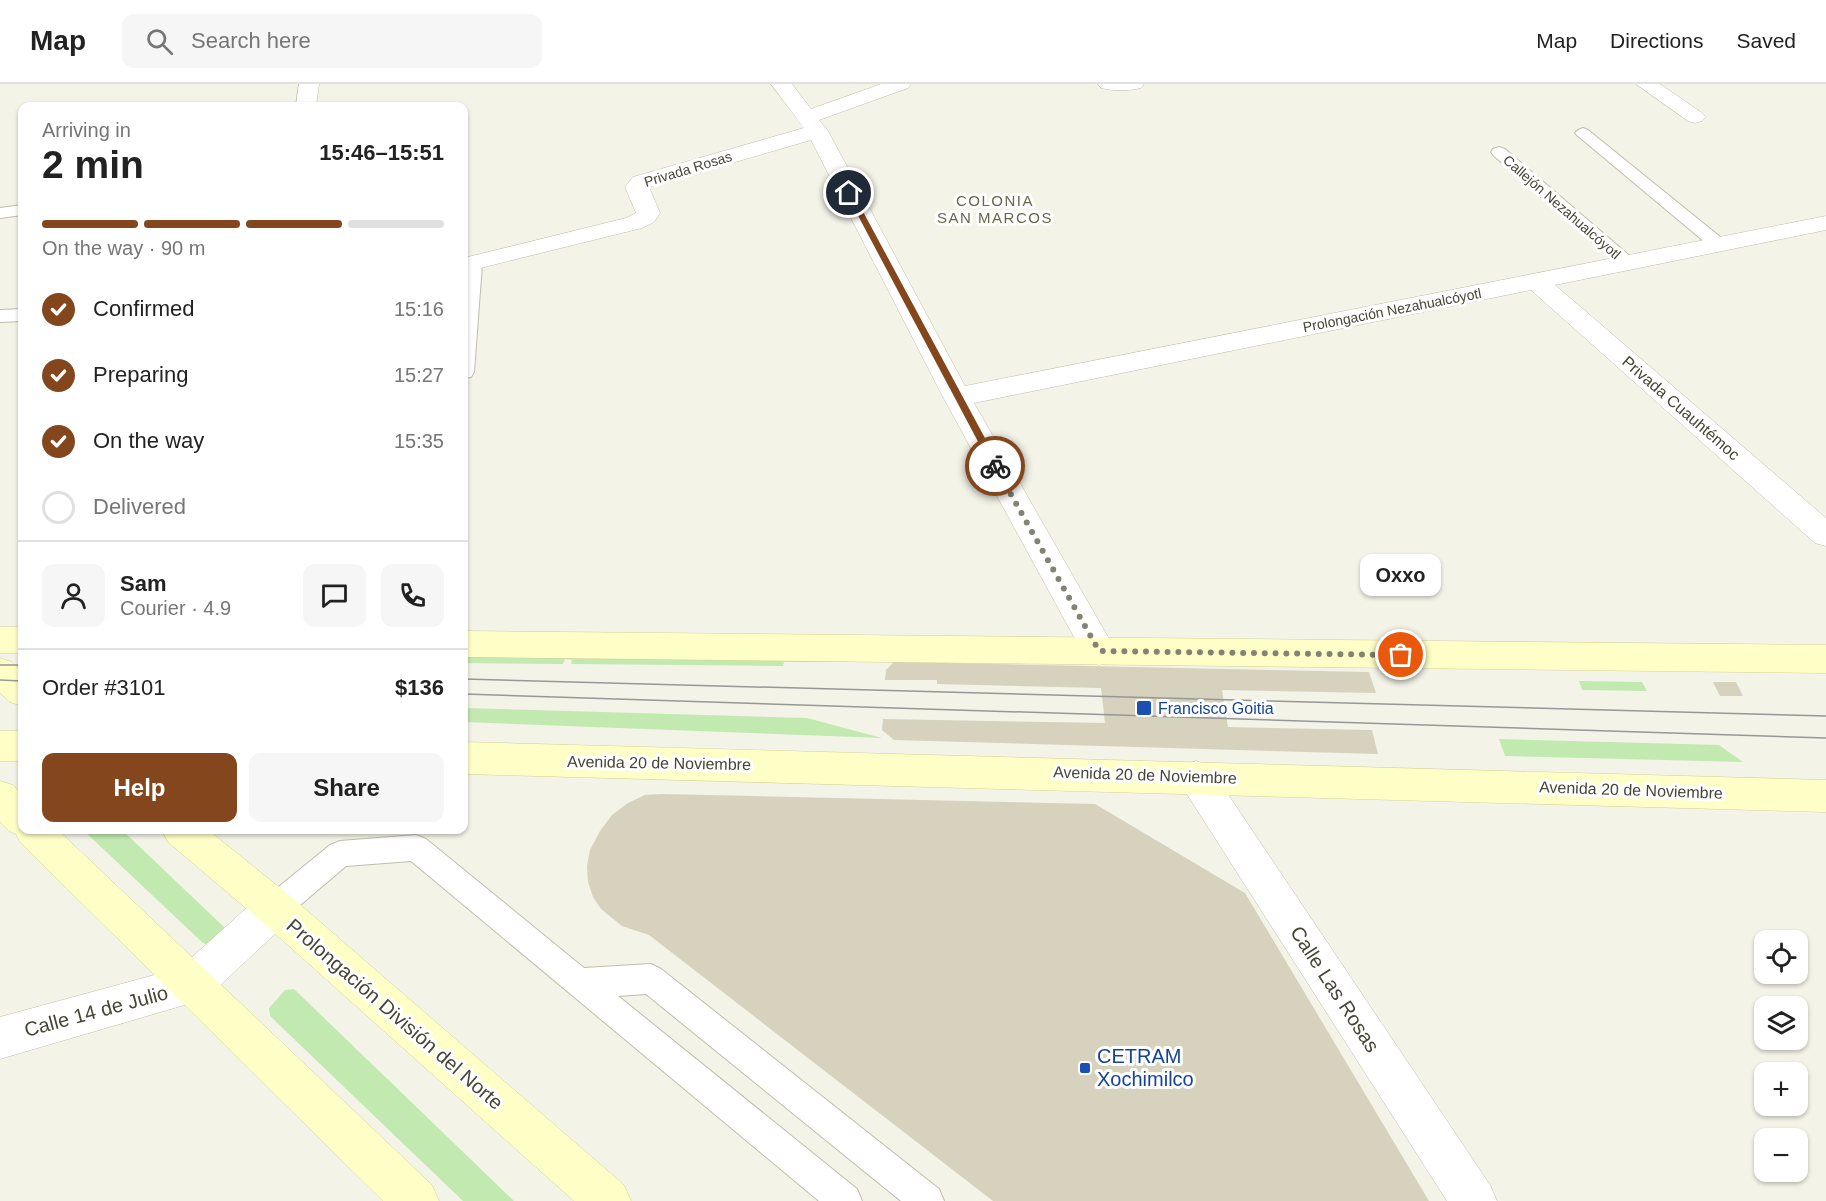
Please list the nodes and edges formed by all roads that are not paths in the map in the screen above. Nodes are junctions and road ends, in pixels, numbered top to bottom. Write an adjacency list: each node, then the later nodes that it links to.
1 (309, 84): 7 (street)
2 (781, 84): 9 (street)
3 (901, 84): 9 (street)
4 (1134, 84): 6 (street)
5 (1646, 84): 8 (street)
6 (1110, 85)
7 (307, 102)
8 (1695, 117)
9 (812, 124): 17 (street, Privada Rosas); 21 (street)
10 (1583, 133): 15 (lane)
11 (1499, 152): 16 (lane, Callejón Nezahualcóyotl)
12 (18, 211): 13 (lane)
13 (0, 213)
14 (1826, 223): 15 (street, Prolongación Nezahualcóyotl)
15 (1718, 244): 16 (street, Prolongación Nezahualcóyotl)
16 (1626, 262): 18 (street, Prolongación Nezahualcóyotl)
17 (468, 264)
18 (1536, 281): 21 (street, Prolongación Nezahualcóyotl); 22 (street, Privada Cuauhtémoc)
19 (18, 315): 20 (lane)
20 (0, 316)
21 (957, 397): 26 (street)
22 (1826, 535)
23 (0, 639): 24 (main road)
24 (18, 640)
25 (468, 644): 26 (main road)
26 (1099, 651): 27 (main road)
27 (1826, 659)
28 (0, 672): 29 (main road)
29 (18, 688)
30 (0, 746): 31 (main road)
31 (18, 747)
32 (468, 758): 33 (main road, Avenida 20 de Noviembre)
33 (1196, 777): 34 (main road, Avenida 20 de Noviembre); 47 (street, Calle Las Rosas)
34 (1826, 796)
35 (0, 797): 36 (main road)
36 (18, 815)
37 (37, 834): 41 (main road)
38 (186, 834): 39 (main road, Prolongación División del Norte)
39 (275, 908): 40 (lane); 41 (street); 44 (main road, Prolongación División del Norte)
40 (582, 983): 45 (lane); 46 (lane)
41 (191, 985): 42 (street, Calle 14 de Julio); 43 (main road)
42 (0, 1038)
43 (416, 1201)
44 (608, 1201)
45 (845, 1201)
46 (927, 1201)
47 (1474, 1201)

